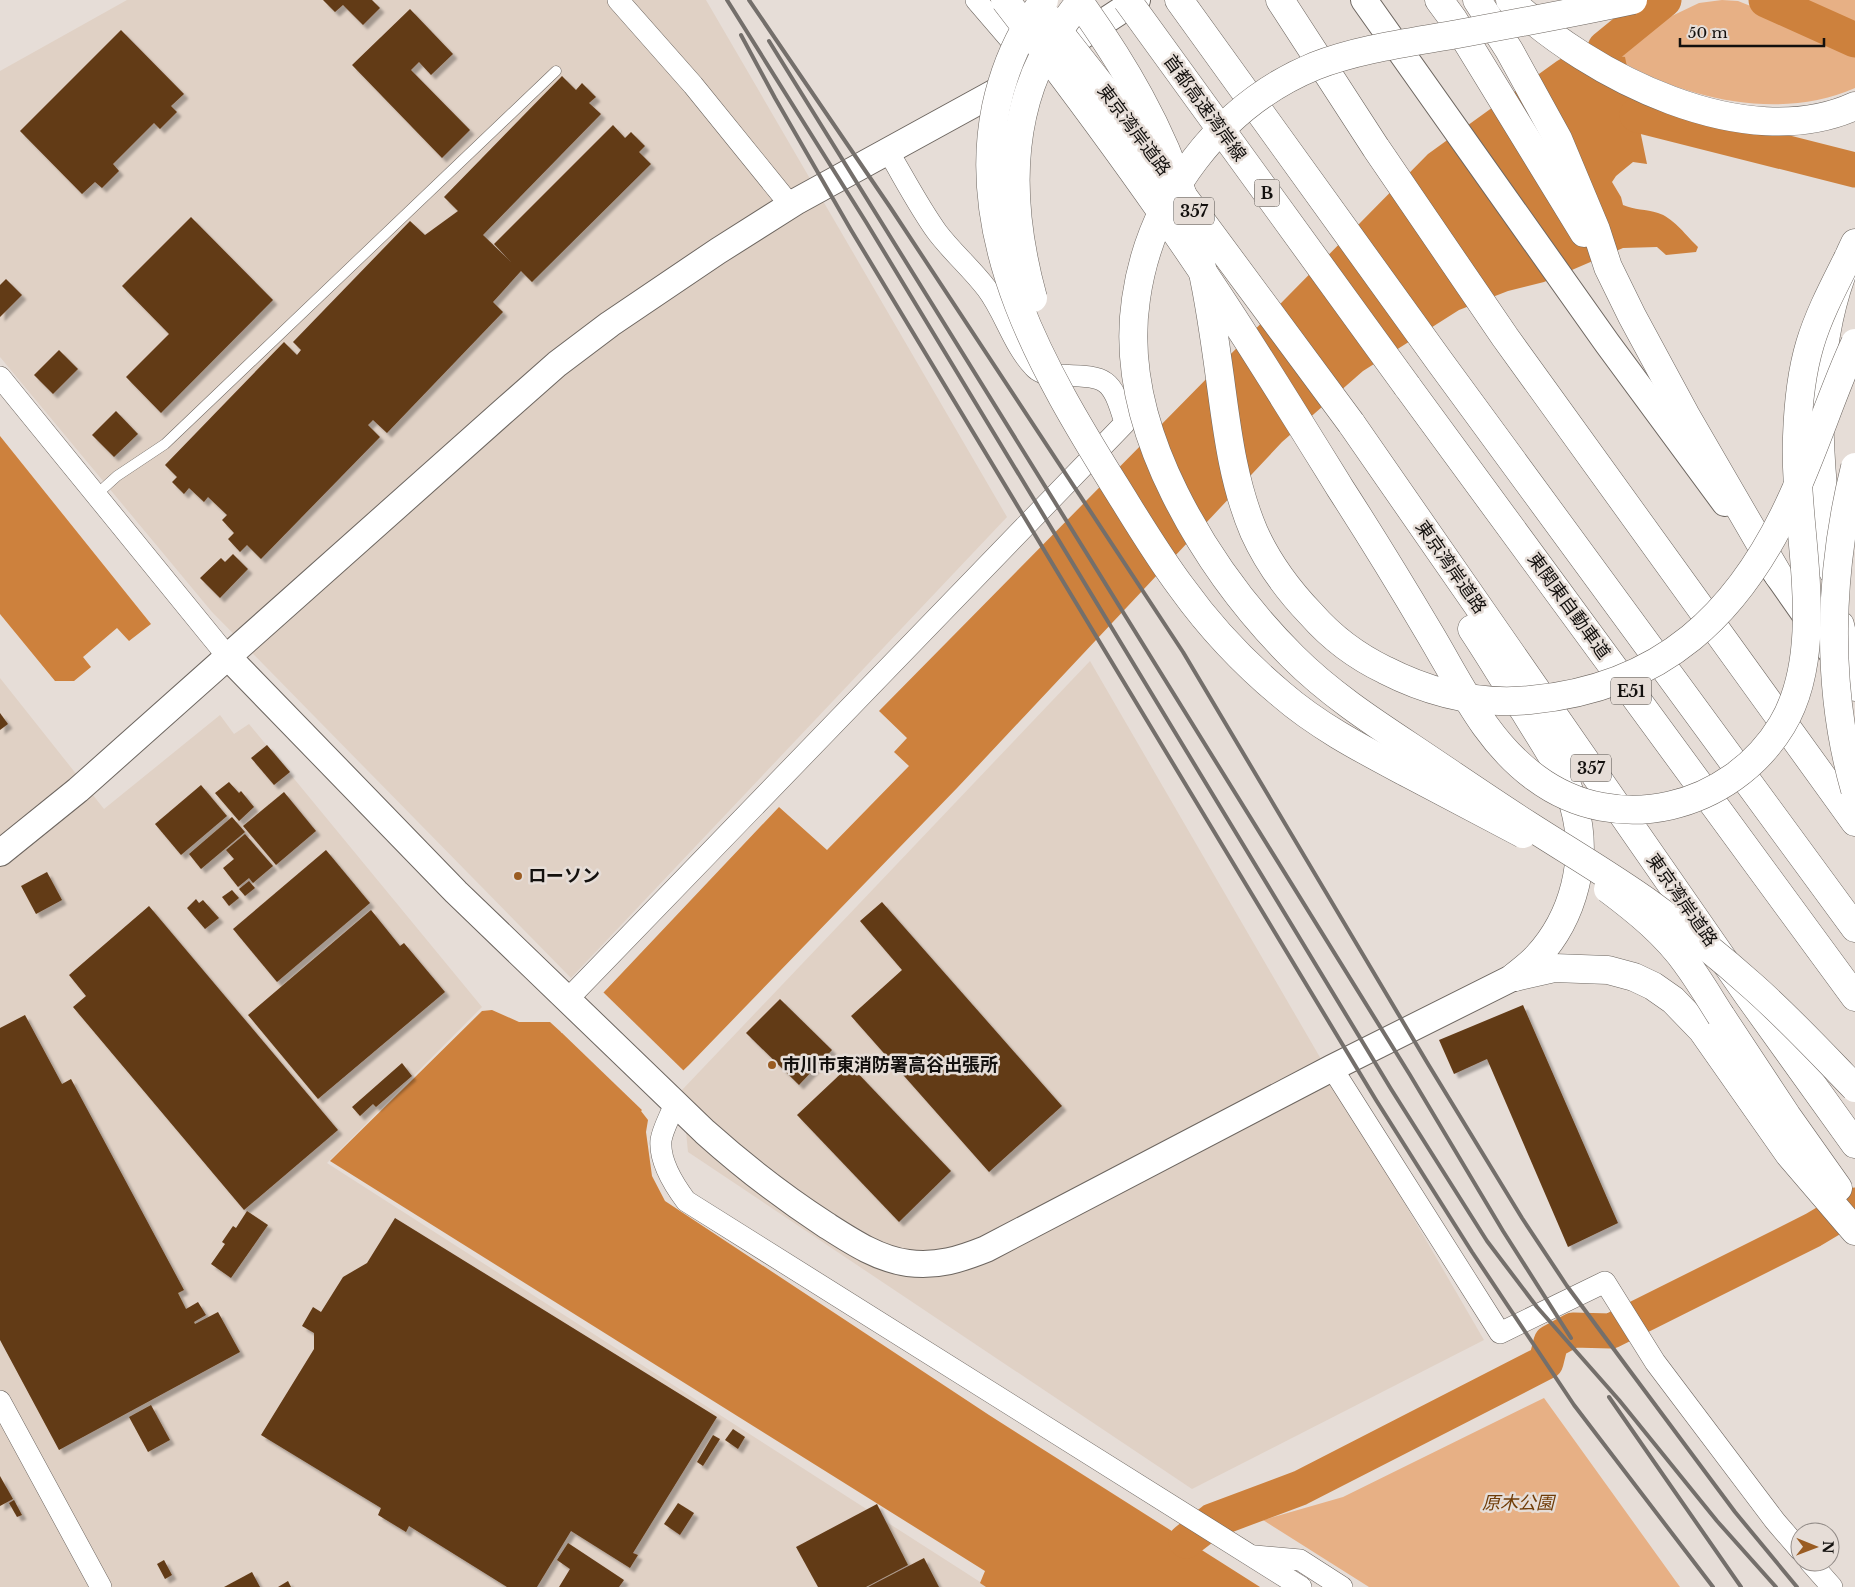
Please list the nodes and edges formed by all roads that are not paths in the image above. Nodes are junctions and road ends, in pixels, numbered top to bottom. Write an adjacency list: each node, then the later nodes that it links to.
1 (618, 0): 20 (street)
2 (976, 0): 16 (street)
3 (1005, 0): 21 (highway, bridge)
4 (1034, 0): 27 (highway, 東京湾岸道路 / 357, bridge)
5 (1044, 0): 30 (highway, bridge)
6 (1080, 0): 23 (highway, bridge); 30 (highway, bridge)
7 (1127, 0): 26 (highway, 首都高速湾岸線 / B, bridge)
8 (1137, 0): 16 (street)
9 (1179, 0): 24 (highway, B)
10 (1280, 0): 35 (highway)
11 (1439, 0): 22 (highway)
12 (1477, 0): 22 (highway)
13 (1510, 0): 18 (highway)
14 (1633, 0): 42 (highway, bridge)
15 (1366, 3): 31 (street)
16 (1034, 68): 19 (street)
17 (556, 70): 29 (lane)
18 (1855, 106)
19 (888, 151): 20 (street); 40 (street)
20 (790, 206): 32 (street)
21 (1852, 250): 33 (highway, bridge)
22 (1608, 267): 31 (highway)
23 (1855, 343)
24 (1440, 362): 37 (highway, E51, bridge)
25 (0, 377): 29 (street)
26 (1407, 386): 39 (highway, 東関東自動車道 / E51, bridge)
27 (1351, 423): 38 (highway); 44 (highway, 東京湾岸道路 / 357)
28 (1855, 467): 34 (highway, bridge)
29 (96, 495): 32 (street)
30 (1139, 523): 45 (highway, bridge)
31 (1779, 576): 33 (street)
32 (228, 657): 36 (street); 40 (street)
33 (1855, 688)
34 (1855, 790)
35 (1855, 822)
36 (0, 853)
37 (1855, 928)
38 (1514, 978): 41 (street); 45 (highway)
39 (1855, 997)
40 (574, 1006): 43 (street)
41 (1332, 1068): 43 (street); 49 (street)
42 (1855, 1088)
43 (670, 1098): 50 (street)
44 (1855, 1144)
45 (1797, 1148): 46 (highway); 47 (highway)
46 (1855, 1212)
47 (1855, 1231)
48 (0, 1401): 52 (street)
49 (1790, 1538)
50 (1250, 1556): 53 (street); 54 (street)
51 (1819, 1572): 55 (street)
52 (101, 1587)
53 (1301, 1587)
54 (1342, 1587)
55 (1832, 1587)

